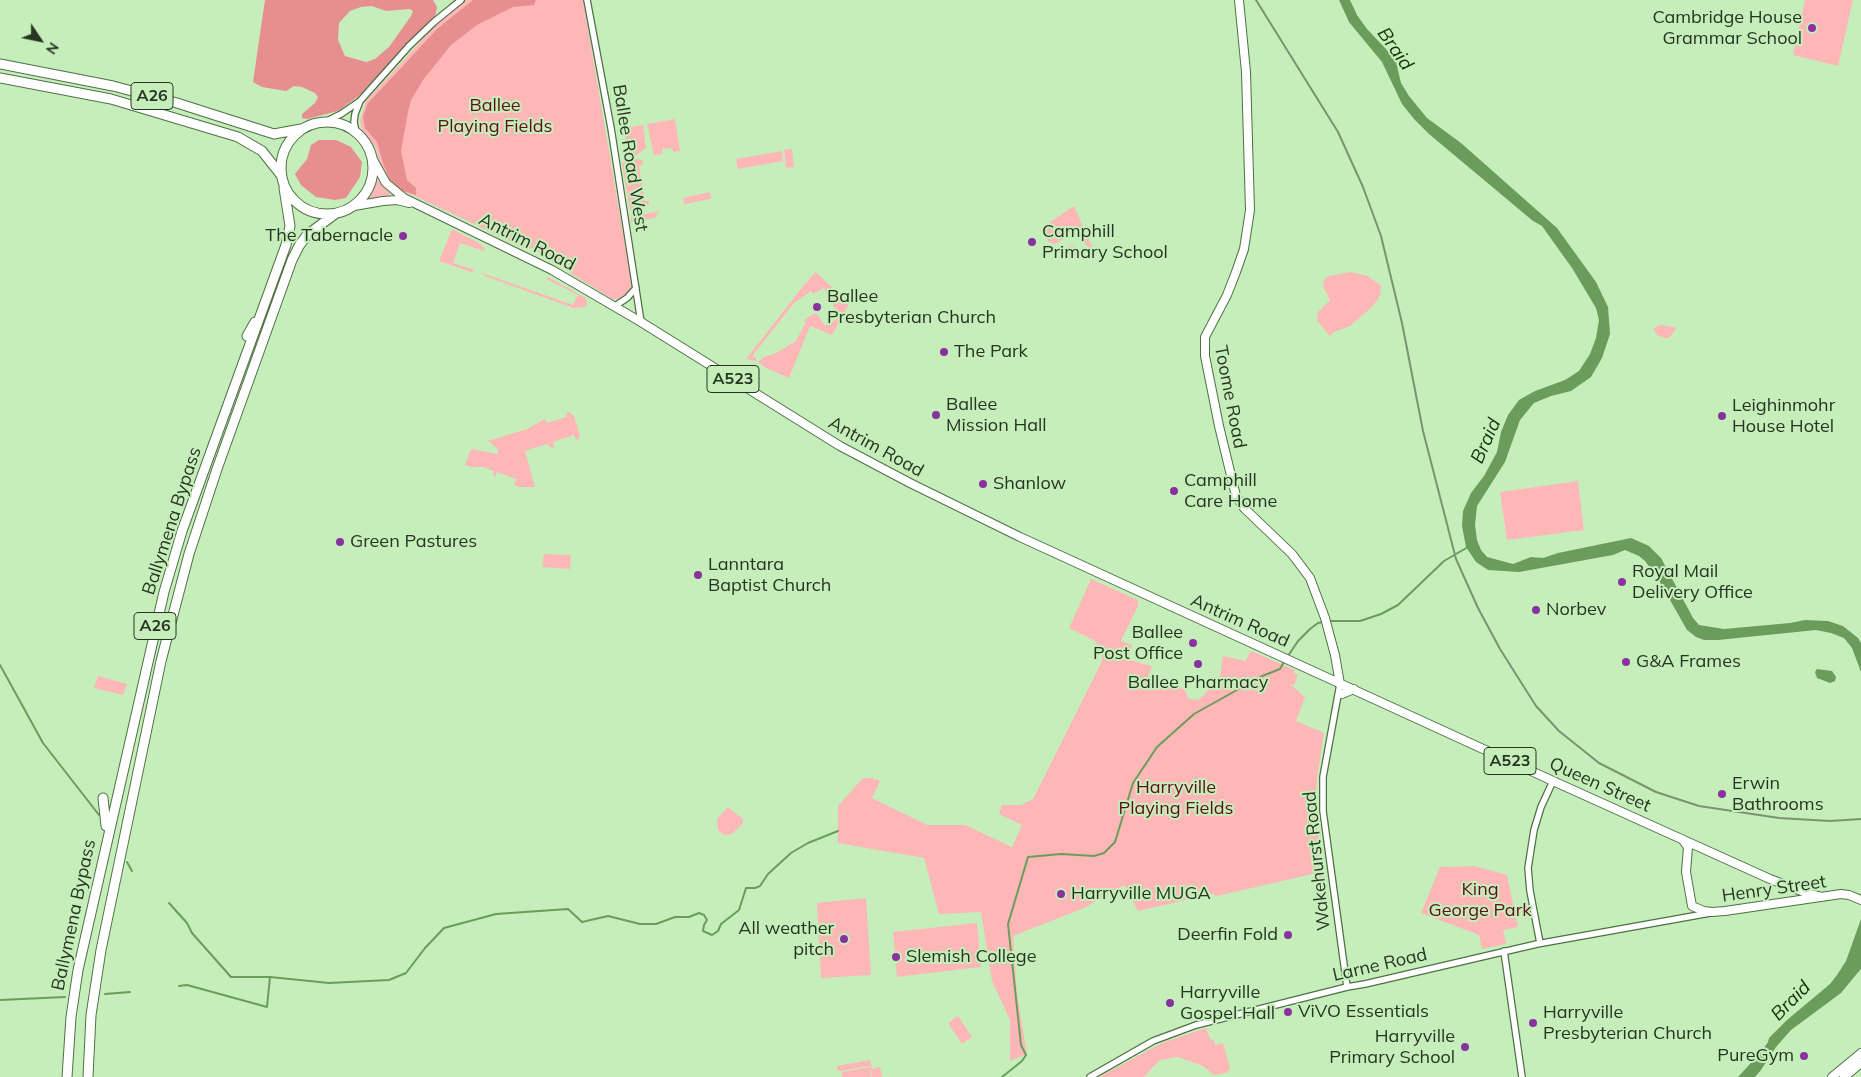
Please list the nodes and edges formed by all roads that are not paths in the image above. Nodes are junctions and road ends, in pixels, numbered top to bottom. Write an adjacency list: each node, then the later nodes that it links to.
1 (461, 0): 8 (street)
2 (587, 0): 18 (street, Ballee Road West)
3 (1239, 0): 23 (main road, Toome Road)
4 (0, 64): 5 (highway, A26)
5 (29, 69): 7 (highway); 10 (highway, A26)
6 (0, 78): 13 (highway, A26)
7 (64, 84)
8 (360, 101): 9 (street); 11 (street)
9 (325, 122): 10 (highway, A26); 11 (highway)
10 (301, 130): 13 (highway, A26)
11 (356, 132): 12 (highway)
12 (372, 158): 15 (main road, Antrim Road / A523); 16 (highway, A26)
13 (280, 175): 14 (highway, A26)
14 (284, 188): 17 (highway, A26); 20 (highway, Ballymena Bypass / A26)
15 (416, 204): 16 (main road, Antrim Road / A523); 19 (main road, Antrim Road / A523)
16 (354, 206): 17 (highway, A26)
17 (336, 214): 28 (highway, Ballymena Bypass / A26)
18 (636, 288): 19 (street); 21 (street, Ballee Road West)
19 (615, 306): 21 (main road, Antrim Road / A523)
20 (262, 315): 22 (highway); 29 (highway, Ballymena Bypass / A26)
21 (642, 322): 23 (main road, Antrim Road / A523)
22 (247, 336)
23 (1340, 684): 24 (main road, Queen Street / A523); 25 (street); 26 (street, Wakehurst Road)
24 (1354, 689): 25 (main road); 27 (main road, Queen Street / A523)
25 (1342, 694): 26 (street, Wakehurst Road)
26 (1338, 702): 43 (street, Wakehurst Road)
27 (1553, 781): 30 (main road, Queen Street / A523); 41 (street)
28 (134, 789): 29 (highway); 47 (highway, Ballymena Bypass / A26)
29 (115, 802): 31 (highway, Ballymena Bypass / A26); 31 (highway)
30 (1680, 838): 32 (main road, Queen Street / A523); 33 (main road)
31 (106, 844): 46 (highway, Ballymena Bypass / A26)
32 (1705, 849): 33 (main road); 34 (main road, Queen Street / A523)
33 (1688, 854): 38 (main road)
34 (1790, 886): 35 (main road, Queen Street / A523); 36 (main road)
35 (1822, 897): 36 (main road, Henry Street / A523); 37 (main road, Henry Street / A523)
36 (1796, 900): 39 (main road, Henry Street / A523)
37 (1861, 900)
38 (1692, 906): 39 (main road, A523); 40 (street)
39 (1712, 912): 40 (street, Henry Street / A523)
40 (1690, 917): 41 (street, Larne Road)
41 (1540, 943): 42 (street, Larne Road)
42 (1504, 951): 43 (street, Larne Road); 49 (street)
43 (1347, 987): 48 (street, Larne Road)
44 (1861, 1053): 50 (main road)
45 (1861, 1063): 51 (main road)
46 (67, 1077)
47 (88, 1077)
48 (1090, 1077)
49 (1522, 1077)
50 (1832, 1077)
51 (1844, 1077)

